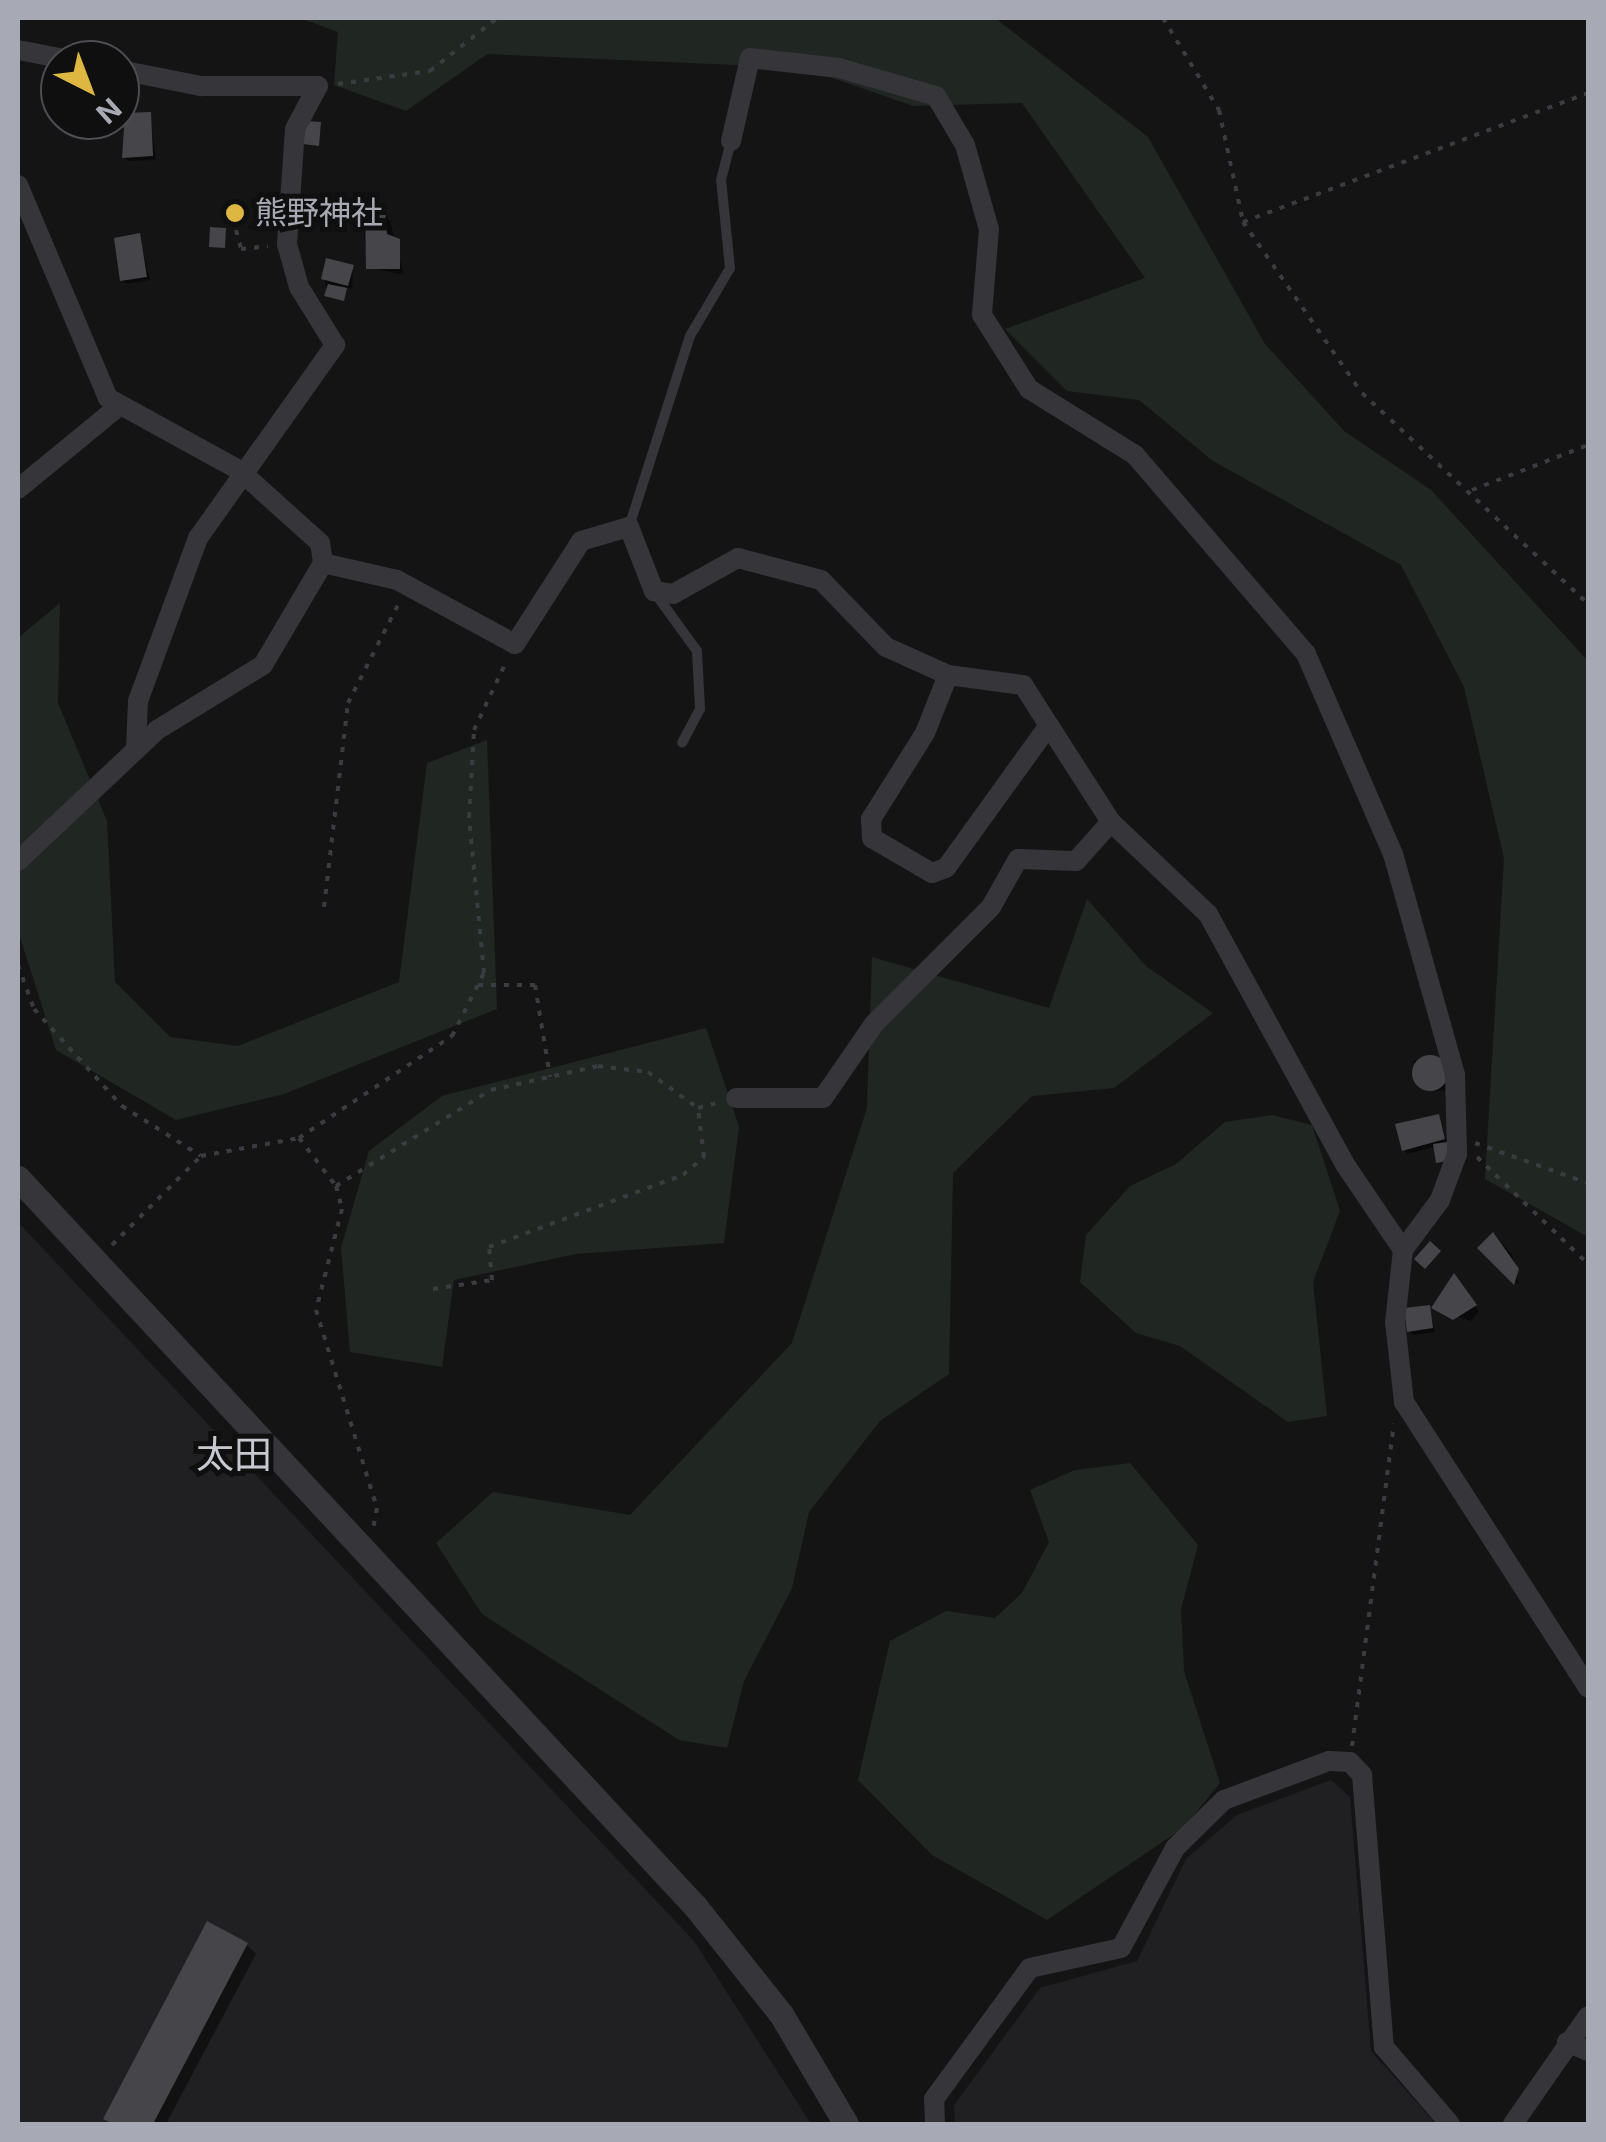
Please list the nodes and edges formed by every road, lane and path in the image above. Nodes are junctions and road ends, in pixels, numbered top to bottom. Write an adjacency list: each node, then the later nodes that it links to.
1 (498, 18): 4 (path)
2 (1163, 18): 8 (path)
3 (140, 74): 4 (street)
4 (318, 86): 10 (street)
5 (1588, 93): 8 (path)
6 (731, 141): 16 (lane); 35 (street)
7 (18, 185): 11 (street)
8 (1244, 222): 15 (path)
9 (236, 230): 10 (path)
10 (287, 244): 13 (street)
11 (118, 406): 13 (street); 14 (street)
12 (1588, 445): 15 (path)
13 (239, 470): 17 (street); 25 (street)
14 (18, 489)
15 (1472, 490): 20 (path)
16 (628, 526): 19 (street); 21 (street)
17 (323, 563): 18 (street); 25 (street)
18 (408, 585): 21 (street); 28 (path)
19 (654, 591): 22 (street); 24 (lane)
20 (1588, 604)
21 (514, 644): 30 (path)
22 (948, 675): 23 (street); 23 (street)
23 (1049, 725): 26 (street)
24 (682, 743)
25 (136, 749): 27 (street)
26 (1110, 822): 32 (street); 40 (street)
27 (18, 862)
28 (324, 906)
29 (18, 965): 36 (path)
30 (478, 985): 31 (path); 34 (path)
31 (550, 1077): 33 (path); 39 (path)
32 (736, 1098): 33 (path)
33 (698, 1108): 43 (path)
34 (299, 1138): 36 (path); 39 (path)
35 (1459, 1139): 38 (path); 40 (street); 42 (path)
36 (201, 1156): 41 (path)
37 (18, 1178): 41 (street)
38 (1588, 1183)
39 (336, 1186): 45 (path)
40 (1403, 1250): 44 (street)
41 (94, 1262): 45 (street)
42 (1586, 1262)
43 (434, 1289)
44 (1404, 1402): 46 (street); 47 (path)
45 (368, 1555): 51 (street)
46 (1588, 1688)
47 (1350, 1762): 52 (street); 53 (street)
48 (1588, 2016): 49 (street)
49 (1566, 2042): 50 (street); 54 (street)
50 (1588, 2050)
51 (846, 2124)
52 (935, 2124)
53 (1450, 2124)
54 (1513, 2124)

